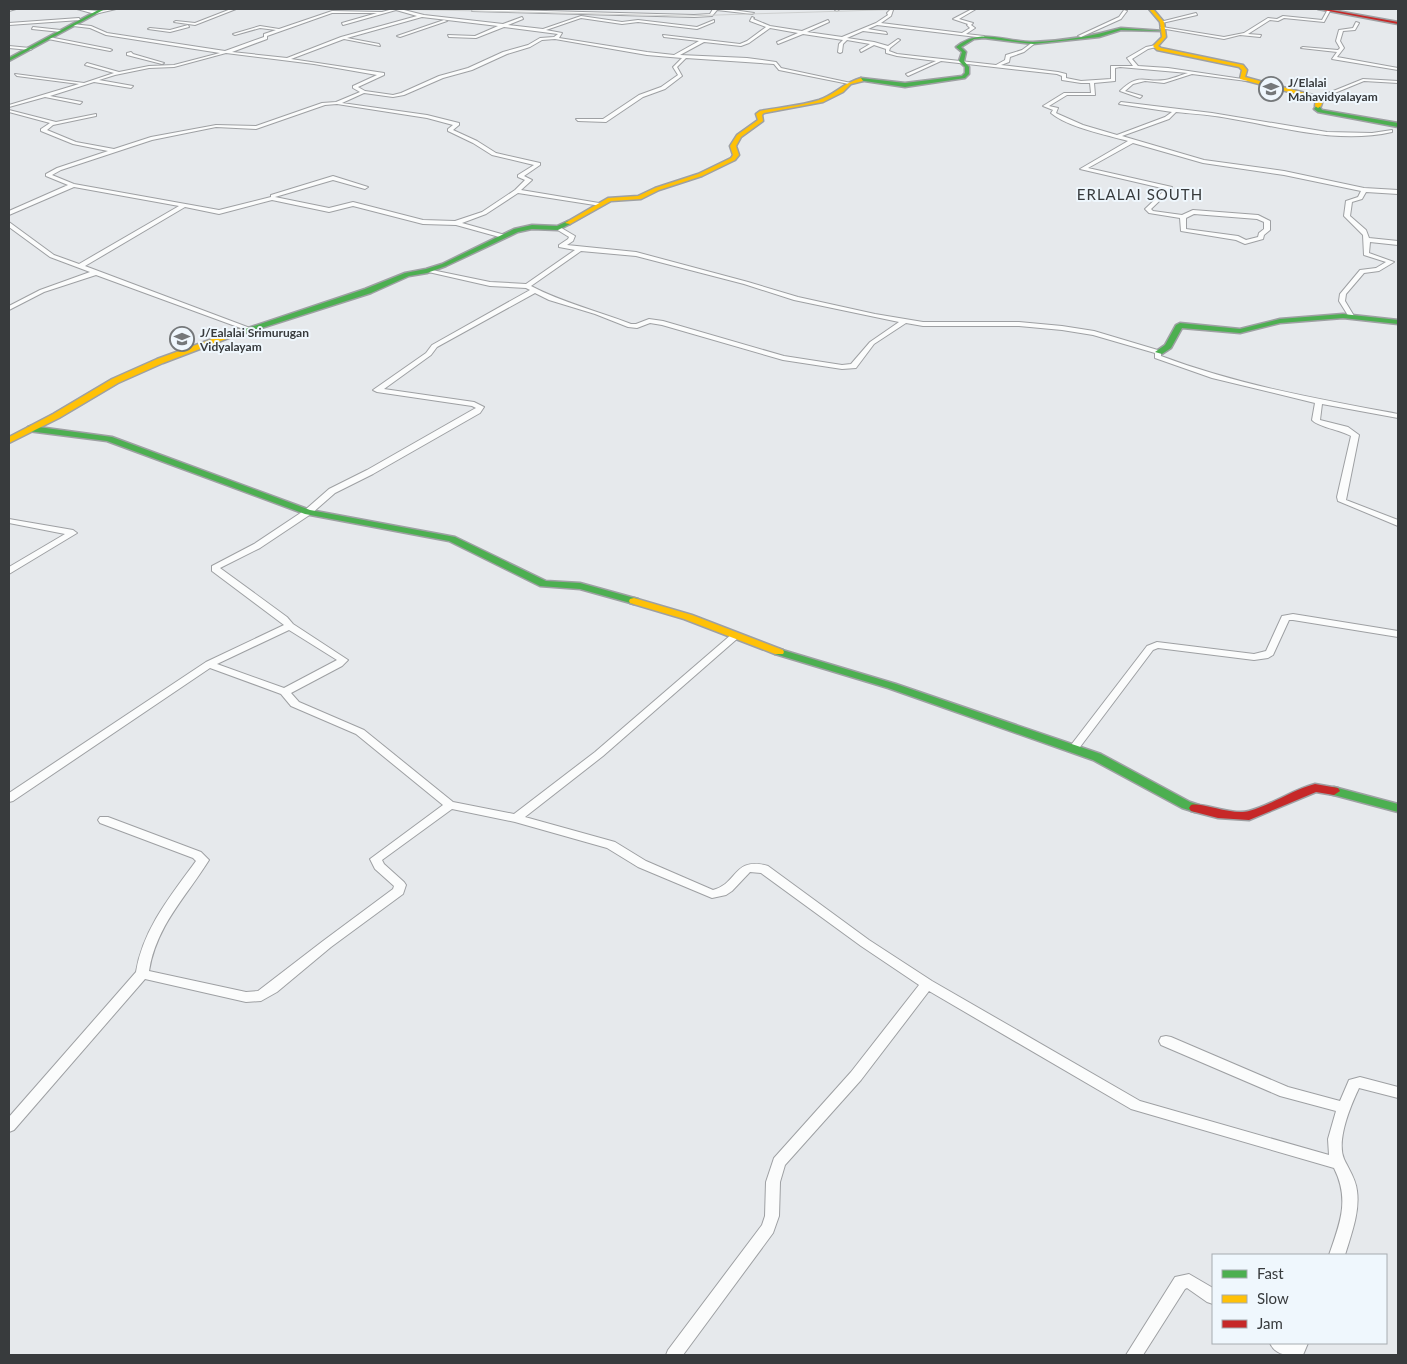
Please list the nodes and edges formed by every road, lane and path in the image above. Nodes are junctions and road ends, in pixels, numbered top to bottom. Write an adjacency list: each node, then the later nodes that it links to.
1 (14, 9): 10 (street)
2 (114, 9): 14 (street)
3 (234, 9): 28 (street)
4 (363, 9): 5 (street)
5 (396, 9): 15 (street); 17 (street)
6 (716, 9): 11 (street); 35 (street)
7 (974, 9): 46 (street)
8 (1151, 9): 36 (street)
9 (1328, 9): 26 (street); 48 (street)
10 (9, 10)
11 (472, 10)
12 (891, 10): 29 (street)
13 (1125, 11): 52 (street)
14 (92, 12): 30 (street); 32 (street)
15 (380, 12): 40 (street); 41 (street)
16 (1196, 14): 36 (street)
17 (421, 15): 21 (street); 41 (street)
18 (463, 15): 21 (street)
19 (35, 17): 32 (street)
20 (522, 18): 33 (street)
21 (451, 19): 33 (street); 49 (street)
22 (713, 21): 42 (street)
23 (828, 21): 44 (street)
24 (176, 22): 28 (street)
25 (1357, 23): 71 (street)
26 (1398, 23)
27 (9, 24): 32 (street)
28 (195, 24): 31 (street); 38 (street)
29 (877, 24): 43 (street); 46 (street)
30 (73, 25): 32 (street); 72 (street)
31 (208, 25)
32 (60, 26): 37 (street); 55 (street)
33 (506, 26): 42 (street); 50 (street)
34 (239, 27): 39 (street)
35 (769, 27): 44 (street); 60 (street)
36 (1162, 27): 48 (street); 52 (street); 65 (street)
37 (27, 28)
38 (150, 29)
39 (254, 29): 40 (street); 47 (street)
40 (281, 30): 72 (street)
41 (373, 30): 56 (street)
42 (542, 30): 57 (street)
43 (861, 30): 45 (street); 58 (street)
44 (802, 32): 58 (street); 61 (street)
45 (886, 33)
46 (964, 33): 54 (street)
47 (235, 34)
48 (1246, 34): 53 (street)
49 (399, 36)
50 (449, 36)
51 (664, 36): 60 (street)
52 (1080, 36): 63 (street)
53 (1260, 36)
54 (984, 37): 63 (street); 80 (street)
55 (49, 38): 67 (street); 70 (street)
56 (342, 38): 64 (street); 78 (street)
57 (555, 38): 76 (street); 99 (street)
58 (845, 38): 62 (street); 73 (street)
59 (898, 40): 68 (street)
60 (704, 41): 76 (street)
61 (778, 43)
62 (874, 43): 68 (street); 74 (street)
63 (1033, 43): 83 (street)
64 (380, 45)
65 (1155, 46): 86 (street); 92 (street)
66 (9, 47): 67 (street)
67 (30, 48): 81 (street)
68 (888, 48): 79 (street)
69 (1303, 48): 71 (street)
70 (110, 50)
71 (1339, 51): 87 (street)
72 (227, 52): 78 (street); 85 (street)
73 (840, 52)
74 (861, 52)
75 (131, 53): 85 (street)
76 (675, 56): 77 (street)
77 (686, 56): 97 (street); 110 (street)
78 (287, 59): 99 (street)
79 (940, 60): 80 (street); 91 (street)
80 (961, 62): 83 (street); 97 (street)
81 (14, 63): 84 (street)
82 (87, 64): 88 (street)
83 (998, 65): 94 (street)
84 (9, 66)
85 (159, 67): 88 (street)
86 (1137, 67): 89 (street); 94 (street)
87 (1398, 69)
88 (118, 72): 93 (street)
89 (1196, 73): 92 (street); 101 (street)
90 (17, 75): 96 (street)
91 (908, 75)
92 (1247, 80): 102 (street)
93 (92, 81): 96 (street); 98 (street)
94 (1092, 82): 113 (street)
95 (1398, 82): 102 (street)
96 (85, 83): 100 (street)
97 (849, 83): 122 (street)
98 (131, 87)
99 (364, 92): 104 (street)
100 (43, 96): 103 (street); 106 (street)
101 (1140, 96)
102 (1318, 98): 112 (street)
103 (80, 102)
104 (337, 103): 115 (street); 119 (street)
105 (1120, 103): 108 (street)
106 (9, 106)
107 (9, 111): 111 (street)
108 (1174, 112): 112 (street); 113 (street)
109 (94, 115): 111 (street)
110 (578, 120)
111 (55, 124): 115 (street)
112 (1396, 130)
113 (1118, 136): 114 (street)
114 (1134, 140): 118 (street); 125 (street)
115 (117, 152): 116 (street)
116 (73, 185): 123 (street); 124 (street)
117 (364, 187): 121 (street)
118 (1364, 190): 120 (street); 130 (street)
119 (516, 191): 122 (street); 126 (street)
120 (1398, 192)
121 (268, 198): 123 (street); 126 (street)
122 (599, 205): 128 (street)
123 (183, 206): 133 (street)
124 (9, 213)
125 (1183, 217): 125 (street)
126 (456, 223): 129 (street)
127 (9, 224): 133 (street)
128 (558, 228): 129 (street); 132 (street)
129 (503, 236): 134 (street)
130 (1369, 240): 131 (street); 138 (street)
131 (1398, 243)
132 (580, 249): 136 (street); 139 (street)
133 (80, 267): 135 (street)
134 (427, 271): 136 (street); 141 (street)
135 (96, 272): 137 (street); 141 (street)
136 (530, 289): 139 (street); 147 (street)
137 (9, 308)
138 (1351, 316): 140 (street); 142 (street)
139 (905, 321): 142 (street)
140 (1398, 322)
141 (248, 329): 145 (street)
142 (1159, 352): 143 (street)
143 (1319, 402): 144 (street); 149 (street)
144 (1398, 416)
145 (31, 429): 146 (street); 147 (street)
146 (9, 440)
147 (308, 512): 151 (street); 153 (street)
148 (9, 521): 150 (street)
149 (1398, 523)
150 (9, 571)
151 (290, 626): 154 (street); 155 (street)
152 (1398, 634): 156 (street)
153 (735, 636): 156 (street); 160 (street)
154 (210, 664): 155 (street); 157 (street)
155 (285, 692): 158 (street)
156 (1073, 749): 159 (street)
157 (9, 798)
158 (450, 804): 160 (street); 162 (street)
159 (1398, 808)
160 (516, 818): 163 (street)
161 (104, 820): 162 (street)
162 (142, 974): 167 (street)
163 (927, 984): 168 (street); 172 (street)
164 (1166, 1041): 166 (street)
165 (1398, 1092): 166 (street)
166 (1342, 1107): 168 (street)
167 (9, 1126)
168 (1340, 1164): 169 (street)
169 (1337, 1254)
170 (1212, 1296): 173 (street)
171 (1279, 1344): 174 (street)
172 (674, 1355)
173 (1134, 1355)
174 (1295, 1355)

